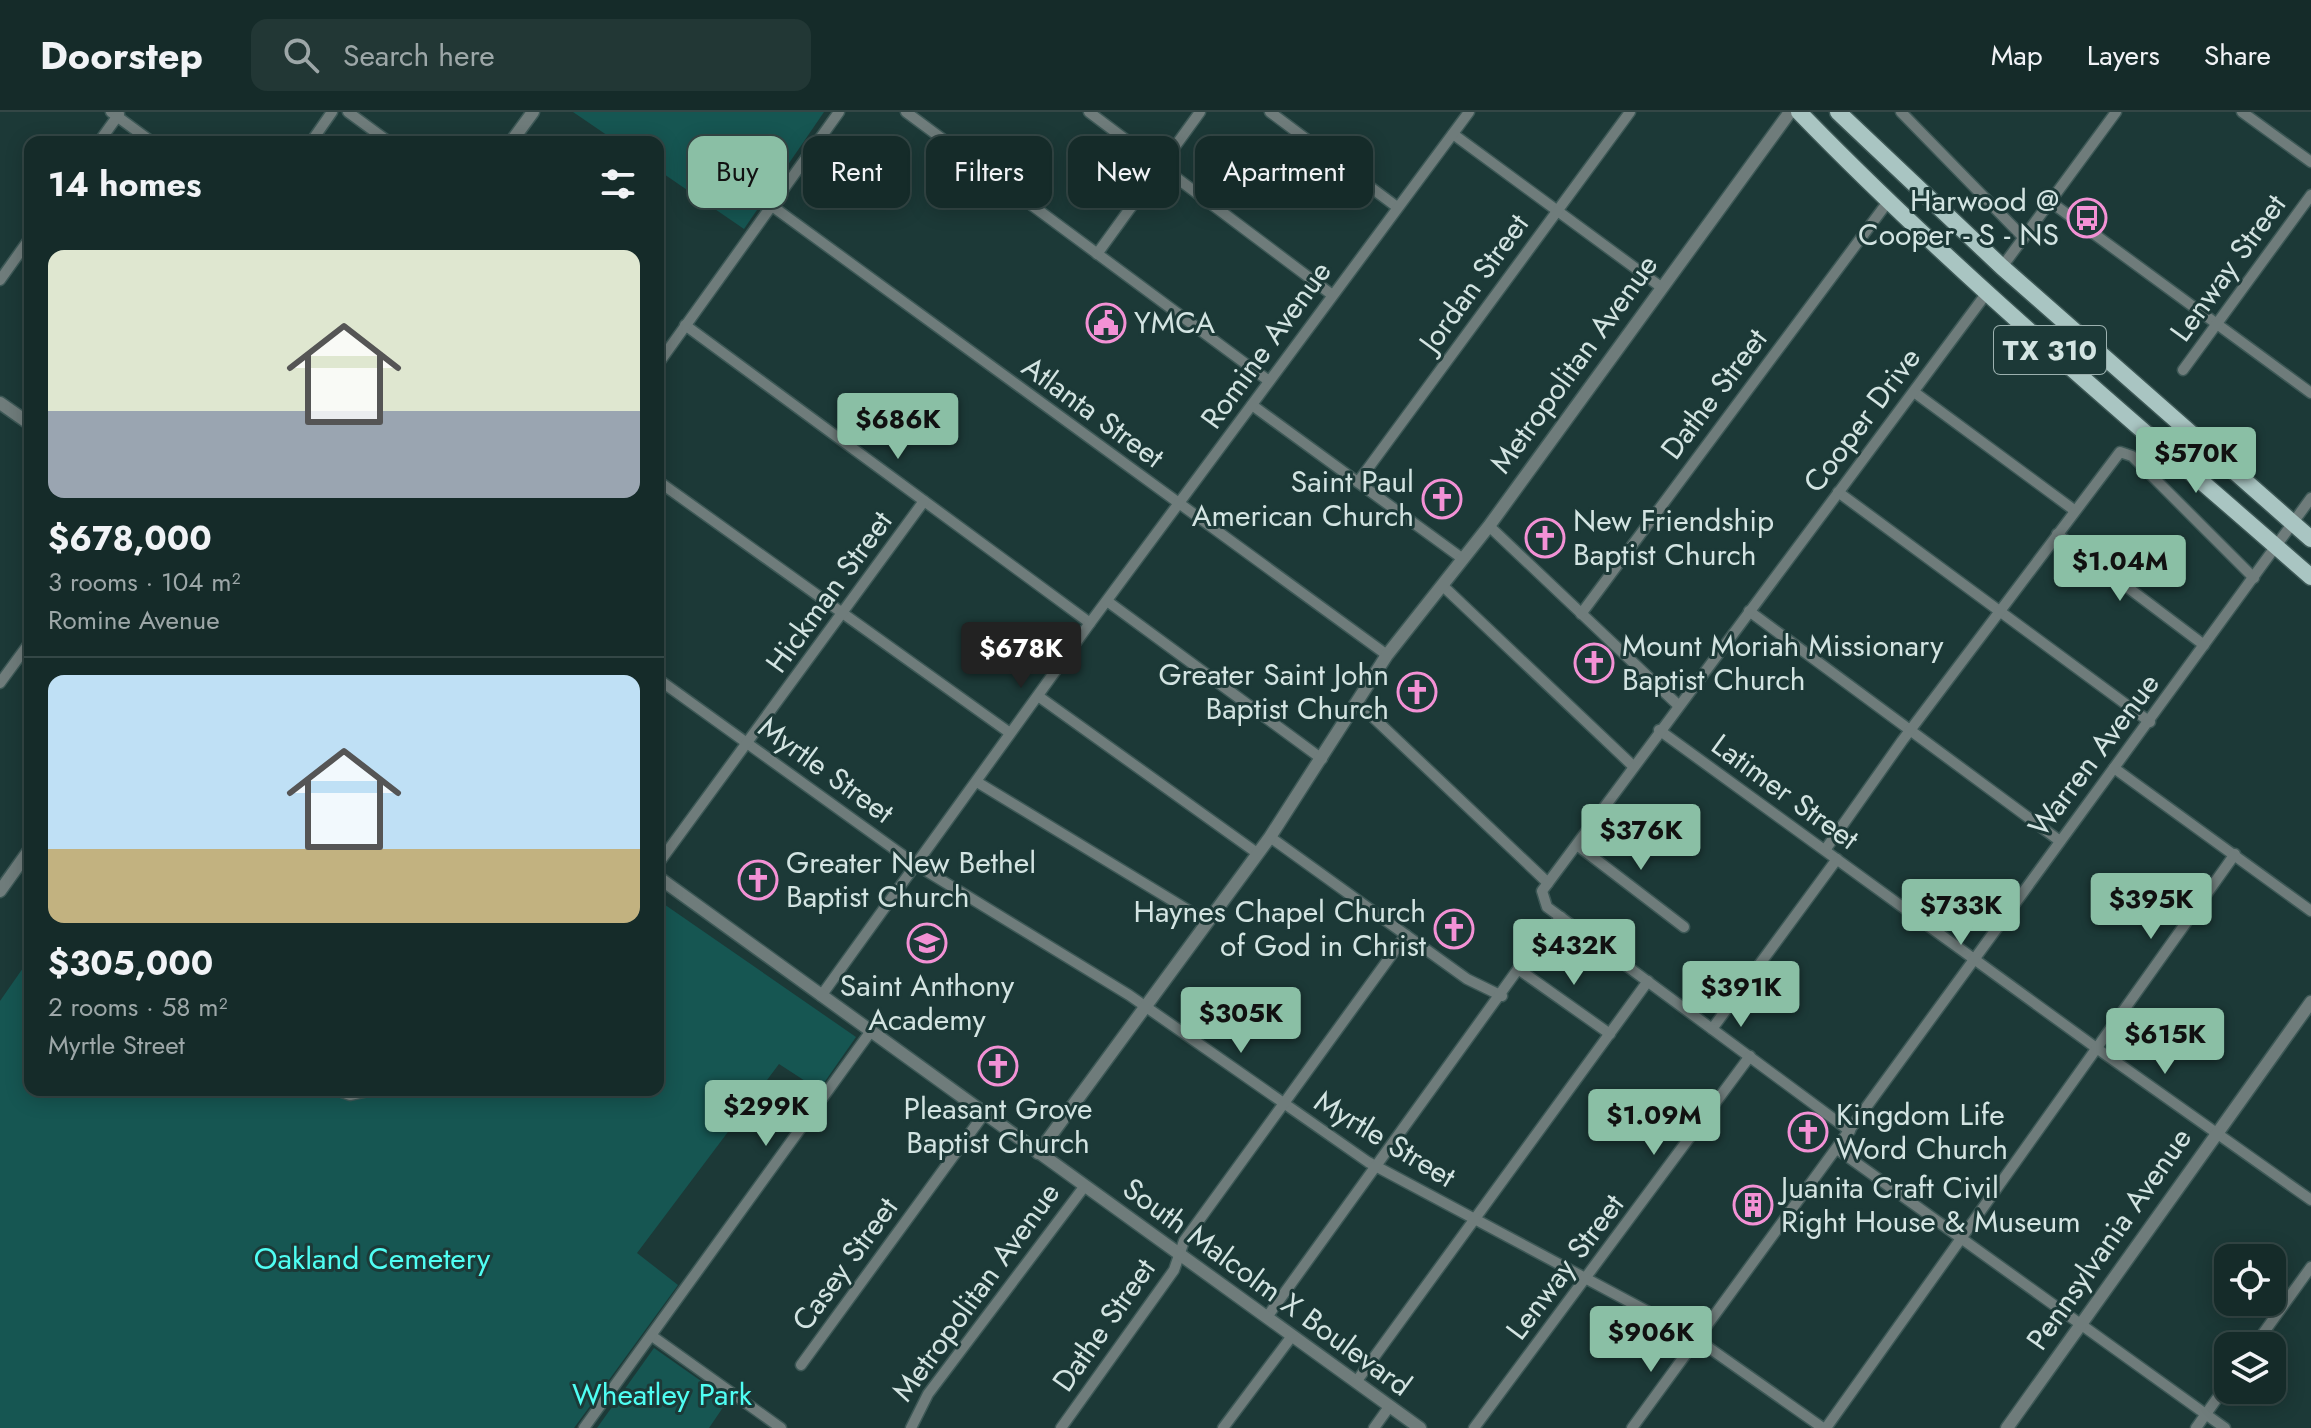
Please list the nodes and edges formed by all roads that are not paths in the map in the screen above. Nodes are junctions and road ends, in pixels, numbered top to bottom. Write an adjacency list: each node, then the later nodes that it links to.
1 (332, 112): 22 (street)
2 (348, 112): 23 (street)
3 (533, 112): 24 (street)
4 (839, 112): 29 (street)
5 (906, 112): 18 (street)
6 (1089, 112): 25 (street)
7 (1200, 112): 26 (street)
8 (1270, 112): 33 (street)
9 (1469, 112): 19 (street, Romine Avenue)
10 (1630, 112): 37 (street, Jordan Street)
11 (1790, 112): 43 (street, Metropolitan Avenue)
12 (1799, 112): 31 (main road, TX 310)
13 (1838, 112): 41 (main road, TX 310)
14 (1901, 112): 38 (street)
15 (2116, 112): 32 (street)
16 (2242, 112): 27 (street)
17 (116, 113): 20 (street); 21 (street)
18 (922, 116): 40 (street)
19 (1453, 134): 33 (street, Romine Avenue); 37 (street)
20 (103, 136)
21 (145, 136)
22 (315, 136)
23 (381, 136)
24 (515, 136)
25 (1121, 136)
26 (1179, 140)
27 (2311, 162)
28 (1179, 180): 44 (street)
29 (787, 185)
30 (2311, 195): 46 (street, Lenway Street)
31 (1887, 203): 45 (main road, TX 310); 76 (street, Dathe Street)
32 (2052, 203): 38 (street); 46 (street)
33 (1397, 207): 44 (street, Romine Avenue)
34 (771, 208): 47 (street)
35 (775, 208): 61 (street, Atlanta Street)
36 (1130, 208): 40 (street)
37 (1556, 212): 43 (street); 56 (street, Jordan Street)
38 (2024, 238): 41 (street)
39 (24, 246): 42 (street)
40 (1097, 254): 50 (street)
41 (2002, 267): 63 (main road, TX 310)
42 (0, 280)
43 (1661, 287): 64 (street, Metropolitan Avenue)
44 (1331, 294): 50 (street, Romine Avenue)
45 (1986, 294): 51 (street, Cooper Drive); 67 (main road, TX 310)
46 (2217, 323): 49 (street, Lenway Street); 52 (street)
47 (685, 325): 48 (street); 60 (street)
48 (664, 355)
49 (2183, 370)
50 (1269, 381): 54 (street, Romine Avenue)
51 (1914, 392): 58 (street, Cooper Drive); 62 (street)
52 (2311, 393)
53 (0, 403): 55 (street)
54 (1252, 405): 56 (street); 61 (street, Romine Avenue)
55 (24, 420)
56 (1358, 482): 68 (street)
57 (664, 485): 75 (street)
58 (1838, 492): 73 (street, Cooper Drive); 74 (street)
59 (2311, 498): 63 (street, Warren Avenue)
60 (924, 501): 75 (street, Hickman Street); 77 (street)
61 (1179, 504): 72 (street, Romine Avenue); 80 (street, Atlanta Street)
62 (2074, 510): 65 (street); 70 (street)
63 (2293, 523): 66 (main road, TX 310); 67 (street, Warren Avenue)
64 (1489, 526): 68 (street, Metropolitan Avenue); 76 (street)
65 (2057, 534): 74 (street); 78 (street)
66 (2311, 539)
67 (2277, 547): 69 (main road, TX 310); 70 (street, Warren Avenue)
68 (1463, 559): 71 (street, Metropolitan Avenue)
69 (2311, 577)
70 (2254, 578): 78 (street, Warren Avenue)
71 (1443, 586): 80 (street, Metropolitan Avenue); 92 (street)
72 (1107, 601): 77 (street, Romine Avenue); 91 (street)
73 (1749, 611): 85 (street, Cooper Drive); 88 (street)
74 (2000, 612): 86 (street); 88 (street)
75 (842, 614): 89 (street); 90 (street, Hickman Street)
76 (1581, 614): 85 (street)
77 (1090, 623): 83 (street, Romine Avenue)
78 (2204, 645): 86 (street, Warren Avenue)
79 (24, 650): 81 (street)
80 (1387, 655): 84 (street, Metropolitan Avenue)
81 (0, 683)
82 (664, 683): 90 (street, Myrtle Street)
83 (1038, 696): 89 (street, Romine Avenue); 99 (street)
84 (1357, 702): 91 (street, Metropolitan Avenue); 106 (street)
85 (1678, 705): 87 (street, Cooper Drive)
86 (2150, 722): 93 (street, Warren Avenue)
87 (1659, 730): 92 (street, Cooper Drive); 98 (street, Latimer Street)
88 (1911, 730): 96 (street); 98 (street)
89 (1010, 733): 94 (street, Romine Avenue)
90 (748, 744): 101 (street, Hickman Street); 104 (street, Myrtle Street)
91 (1322, 759): 95 (street, Metropolitan Avenue)
92 (1633, 766): 97 (street, Cooper Drive)
93 (2114, 768): 96 (street, Warren Avenue); 100 (street)
94 (977, 782): 104 (street, Romine Avenue); 110 (street)
95 (1270, 837): 99 (street, Metropolitan Avenue); 112 (street)
96 (2060, 841): 113 (street, Warren Avenue)
97 (1577, 845): 106 (street, Cooper Drive); 111 (street)
98 (1825, 850): 103 (street, Latimer Street)
99 (1257, 853): 110 (street, Metropolitan Avenue)
100 (2235, 854): 108 (street); 123 (street)
101 (664, 856)
102 (24, 857): 107 (street)
103 (1837, 859): 113 (street, Latimer Street); 120 (street)
104 (915, 864): 116 (street, Romine Avenue); 119 (street, Myrtle Street)
105 (664, 881): 116 (street, South Malcolm X Boulevard)
106 (1548, 883): 109 (street)
107 (1, 888)
108 (2311, 911)
109 (1561, 917): 114 (street); 115 (street)
110 (1206, 921): 119 (street, Metropolitan Avenue)
111 (1684, 927)
112 (1406, 935): 117 (street); 125 (street, Dathe Street)
113 (1974, 957): 123 (street, Latimer Street); 127 (street, Warren Avenue)
114 (1518, 969): 117 (street); 122 (street)
115 (1648, 981): 120 (street); 122 (street)
116 (821, 996): 121 (street, South Malcolm X Boulevard)
117 (1502, 996): 131 (street)
118 (2311, 1002): 128 (street, Pennsylvania Avenue)
119 (1144, 1005): 125 (street, Myrtle Street); 130 (street, Metropolitan Avenue)
120 (1712, 1029): 124 (street)
121 (871, 1031): 126 (street, South Malcolm X Boulevard); 142 (street)
122 (1610, 1034): 134 (street)
123 (2095, 1047): 128 (street, Latimer Street); 135 (street)
124 (1750, 1056): 127 (street); 138 (street, Lenway Street)
125 (1283, 1106): 131 (street, Myrtle Street); 136 (street, Dathe Street)
126 (984, 1114): 130 (street, South Malcolm X Boulevard); 145 (street, Casey Street)
127 (1850, 1131): 129 (street, Warren Avenue)
128 (2216, 1133): 133 (street, Latimer Street); 140 (street, Pennsylvania Avenue)
129 (1837, 1149): 135 (street); 144 (street, Warren Avenue)
130 (1038, 1153): 132 (street, South Malcolm X Boulevard)
131 (1377, 1167): 134 (street, Myrtle Street); 139 (street)
132 (1084, 1187): 136 (street, South Malcolm X Boulevard); 152 (street, Metropolitan Avenue)
133 (2311, 1200)
134 (1475, 1219): 138 (street, Myrtle Street); 146 (street)
135 (1961, 1238): 140 (street); 159 (street)
136 (1180, 1254): 139 (street, South Malcolm X Boulevard); 153 (street, Dathe Street)
137 (2311, 1267): 141 (street)
138 (1587, 1278): 144 (street, Myrtle Street); 157 (street, Lenway Street)
139 (1267, 1317): 143 (street, South Malcolm X Boulevard)
140 (2079, 1325): 149 (street); 160 (street, Pennsylvania Avenue)
141 (2264, 1332)
142 (652, 1336): 150 (street); 151 (street)
143 (1292, 1336): 146 (street, South Malcolm X Boulevard); 154 (street)
144 (1697, 1339): 158 (street, Warren Avenue); 159 (street, Myrtle Street)
145 (801, 1365)
146 (1356, 1382): 148 (street, South Malcolm X Boulevard)
147 (2214, 1403): 149 (street)
148 (1389, 1407): 155 (street); 156 (street, South Malcolm X Boulevard)
149 (2206, 1414): 161 (street); 162 (street)
150 (584, 1428)
151 (781, 1428)
152 (911, 1428)
153 (1061, 1428)
154 (1223, 1428)
155 (1374, 1428)
156 (1420, 1428)
157 (1474, 1428)
158 (1632, 1428)
159 (1825, 1428)
160 (2007, 1428)
161 (2196, 1428)
162 (2225, 1428)

